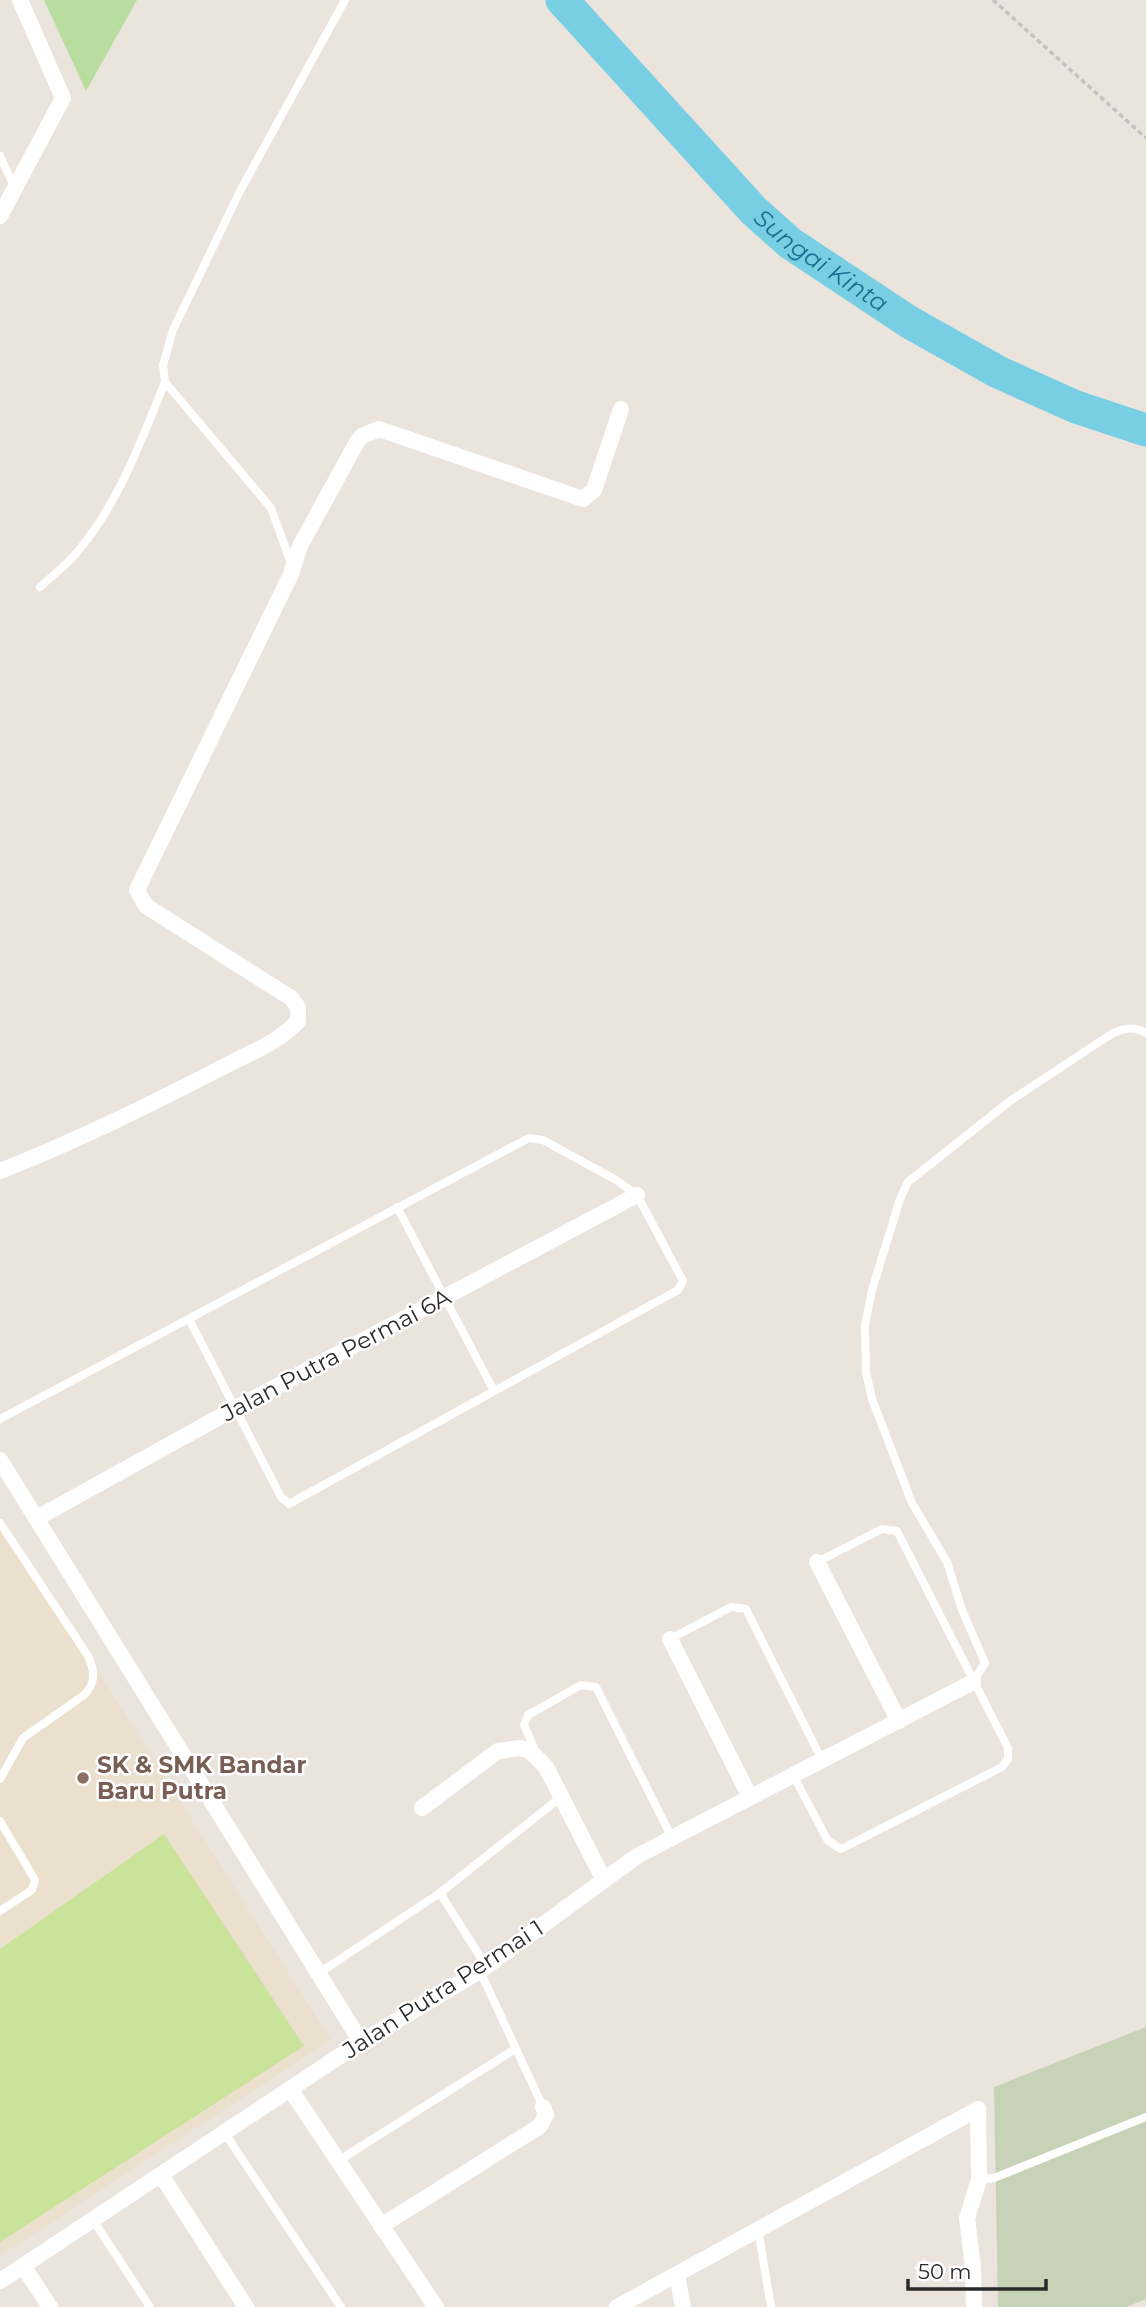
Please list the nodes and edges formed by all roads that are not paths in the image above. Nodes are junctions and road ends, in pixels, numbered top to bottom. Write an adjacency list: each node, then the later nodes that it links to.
1 (20, 0): 4 (street)
2 (345, 0): 6 (lane)
3 (0, 156): 4 (lane)
4 (15, 188): 5 (street)
5 (0, 216)
6 (165, 382): 8 (lane); 9 (lane)
7 (621, 409): 8 (street)
8 (292, 566): 11 (street)
9 (40, 587)
10 (1146, 1033): 24 (lane)
11 (0, 1171)
12 (637, 1195): 13 (lane); 14 (street, Jalan Putra Permai 6A); 16 (lane)
13 (397, 1207): 14 (lane); 15 (lane)
14 (444, 1296): 16 (lane); 17 (street, Jalan Putra Permai 6A)
15 (189, 1319): 17 (lane); 18 (lane)
16 (494, 1391): 17 (lane)
17 (234, 1409): 20 (street, Jalan Putra Permai 6A)
18 (0, 1419)
19 (0, 1460): 20 (street)
20 (37, 1518): 39 (street)
21 (0, 1523): 29 (lane)
22 (817, 1562): 24 (lane); 25 (street)
23 (670, 1639): 27 (lane); 31 (street)
24 (973, 1682): 25 (street, Jalan Putra Permai 1); 28 (lane)
25 (899, 1721): 27 (street, Jalan Putra Permai 1)
26 (535, 1755): 30 (street); 32 (street); 34 (lane)
27 (822, 1760): 28 (street, Jalan Putra Permai 1)
28 (793, 1775): 31 (street, Jalan Putra Permai 1)
29 (0, 1779)
30 (561, 1797): 35 (street); 36 (lane)
31 (750, 1797): 34 (street, Jalan Putra Permai 1)
32 (422, 1808)
33 (0, 1821): 37 (lane)
34 (671, 1838): 35 (street, Jalan Putra Permai 1)
35 (604, 1880): 38 (street, Jalan Putra Permai 1)
36 (440, 1894): 38 (lane); 39 (lane)
37 (0, 1911)
38 (483, 1968): 40 (street, Jalan Putra Permai 1); 41 (lane)
39 (318, 1973): 40 (street)
40 (361, 2042): 42 (street, Jalan Putra Permai 1)
41 (515, 2049): 43 (lane); 46 (lane)
42 (290, 2089): 45 (street, Jalan Putra Permai 1); 46 (street)
43 (543, 2107): 50 (street)
44 (1146, 2117): 48 (lane)
45 (224, 2132): 47 (street, Jalan Putra Permai 1); 58 (lane)
46 (338, 2161): 50 (street)
47 (160, 2175): 49 (street, Jalan Putra Permai 1); 57 (street)
48 (979, 2180): 51 (street); 63 (street)
49 (93, 2220): 52 (street, Jalan Putra Permai 1); 56 (lane)
50 (381, 2226): 59 (street)
51 (758, 2229): 53 (street); 62 (lane)
52 (23, 2266): 54 (street, Jalan Putra Permai 1); 55 (street)
53 (677, 2276): 60 (street); 61 (street)
54 (0, 2281)
55 (50, 2307)
56 (150, 2307)
57 (246, 2307)
58 (341, 2307)
59 (436, 2307)
60 (617, 2307)
61 (683, 2307)
62 (771, 2307)
63 (974, 2307)

